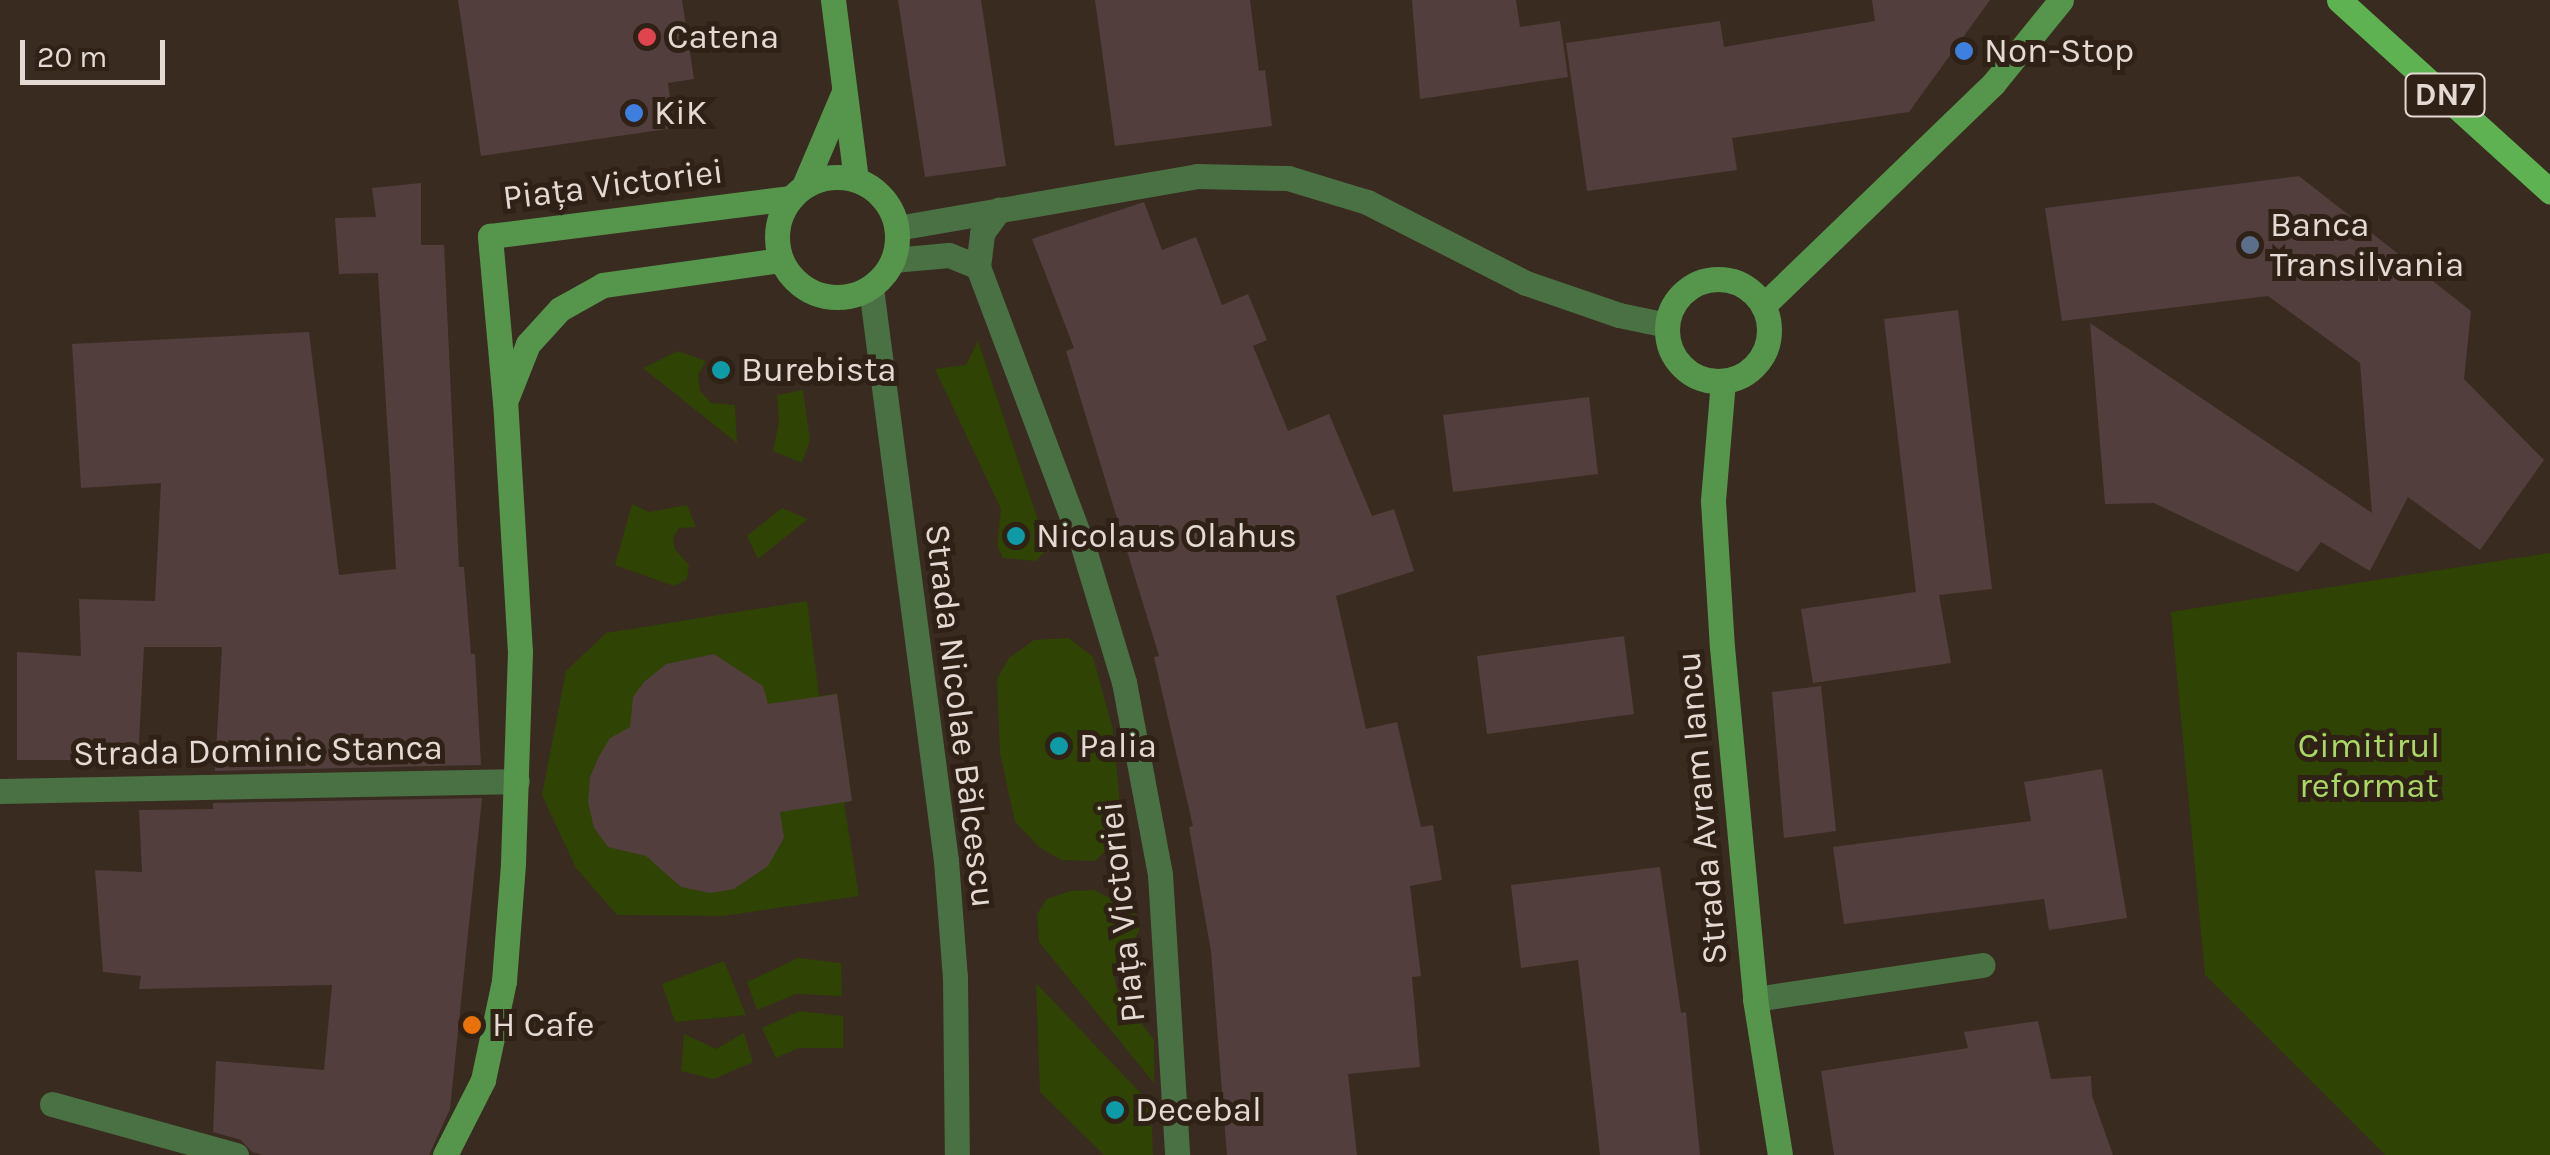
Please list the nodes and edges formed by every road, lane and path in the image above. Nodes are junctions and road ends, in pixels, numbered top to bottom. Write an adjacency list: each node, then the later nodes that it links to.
1 (833, 0): 4 (main road)
2 (2061, 0): 14 (main road)
3 (2340, 0): 6 (main road, DN7)
4 (845, 90): 5 (main road); 7 (main road)
5 (856, 180): 7 (main road); 9 (main road)
6 (2550, 191)
7 (798, 192): 10 (main road); 17 (main road, Piața Victoriei)
8 (999, 210): 9 (street); 12 (street); 15 (street)
9 (897, 228): 11 (main road)
10 (780, 260): 13 (main road); 17 (main road, Piața Victoriei)
11 (893, 260): 12 (street); 13 (main road)
12 (978, 267): 26 (street, Piața Victoriei)
13 (870, 288): 25 (street, Strada Nicolae Bălcescu)
14 (1763, 306): 15 (main road); 16 (main road)
15 (1667, 326): 16 (main road)
16 (1723, 382): 21 (main road, Strada Avram Iancu)
17 (506, 402): 18 (main road, Piața Victoriei)
18 (517, 781): 19 (street, Strada Dominic Stanca); 24 (main road, Piața Victoriei)
19 (0, 791)
20 (1982, 965): 21 (street, Strada Avram Iancu)
21 (1755, 999): 27 (main road)
22 (52, 1104): 23 (street)
23 (236, 1155)
24 (446, 1155)
25 (957, 1155)
26 (1177, 1155)
27 (1780, 1155)

